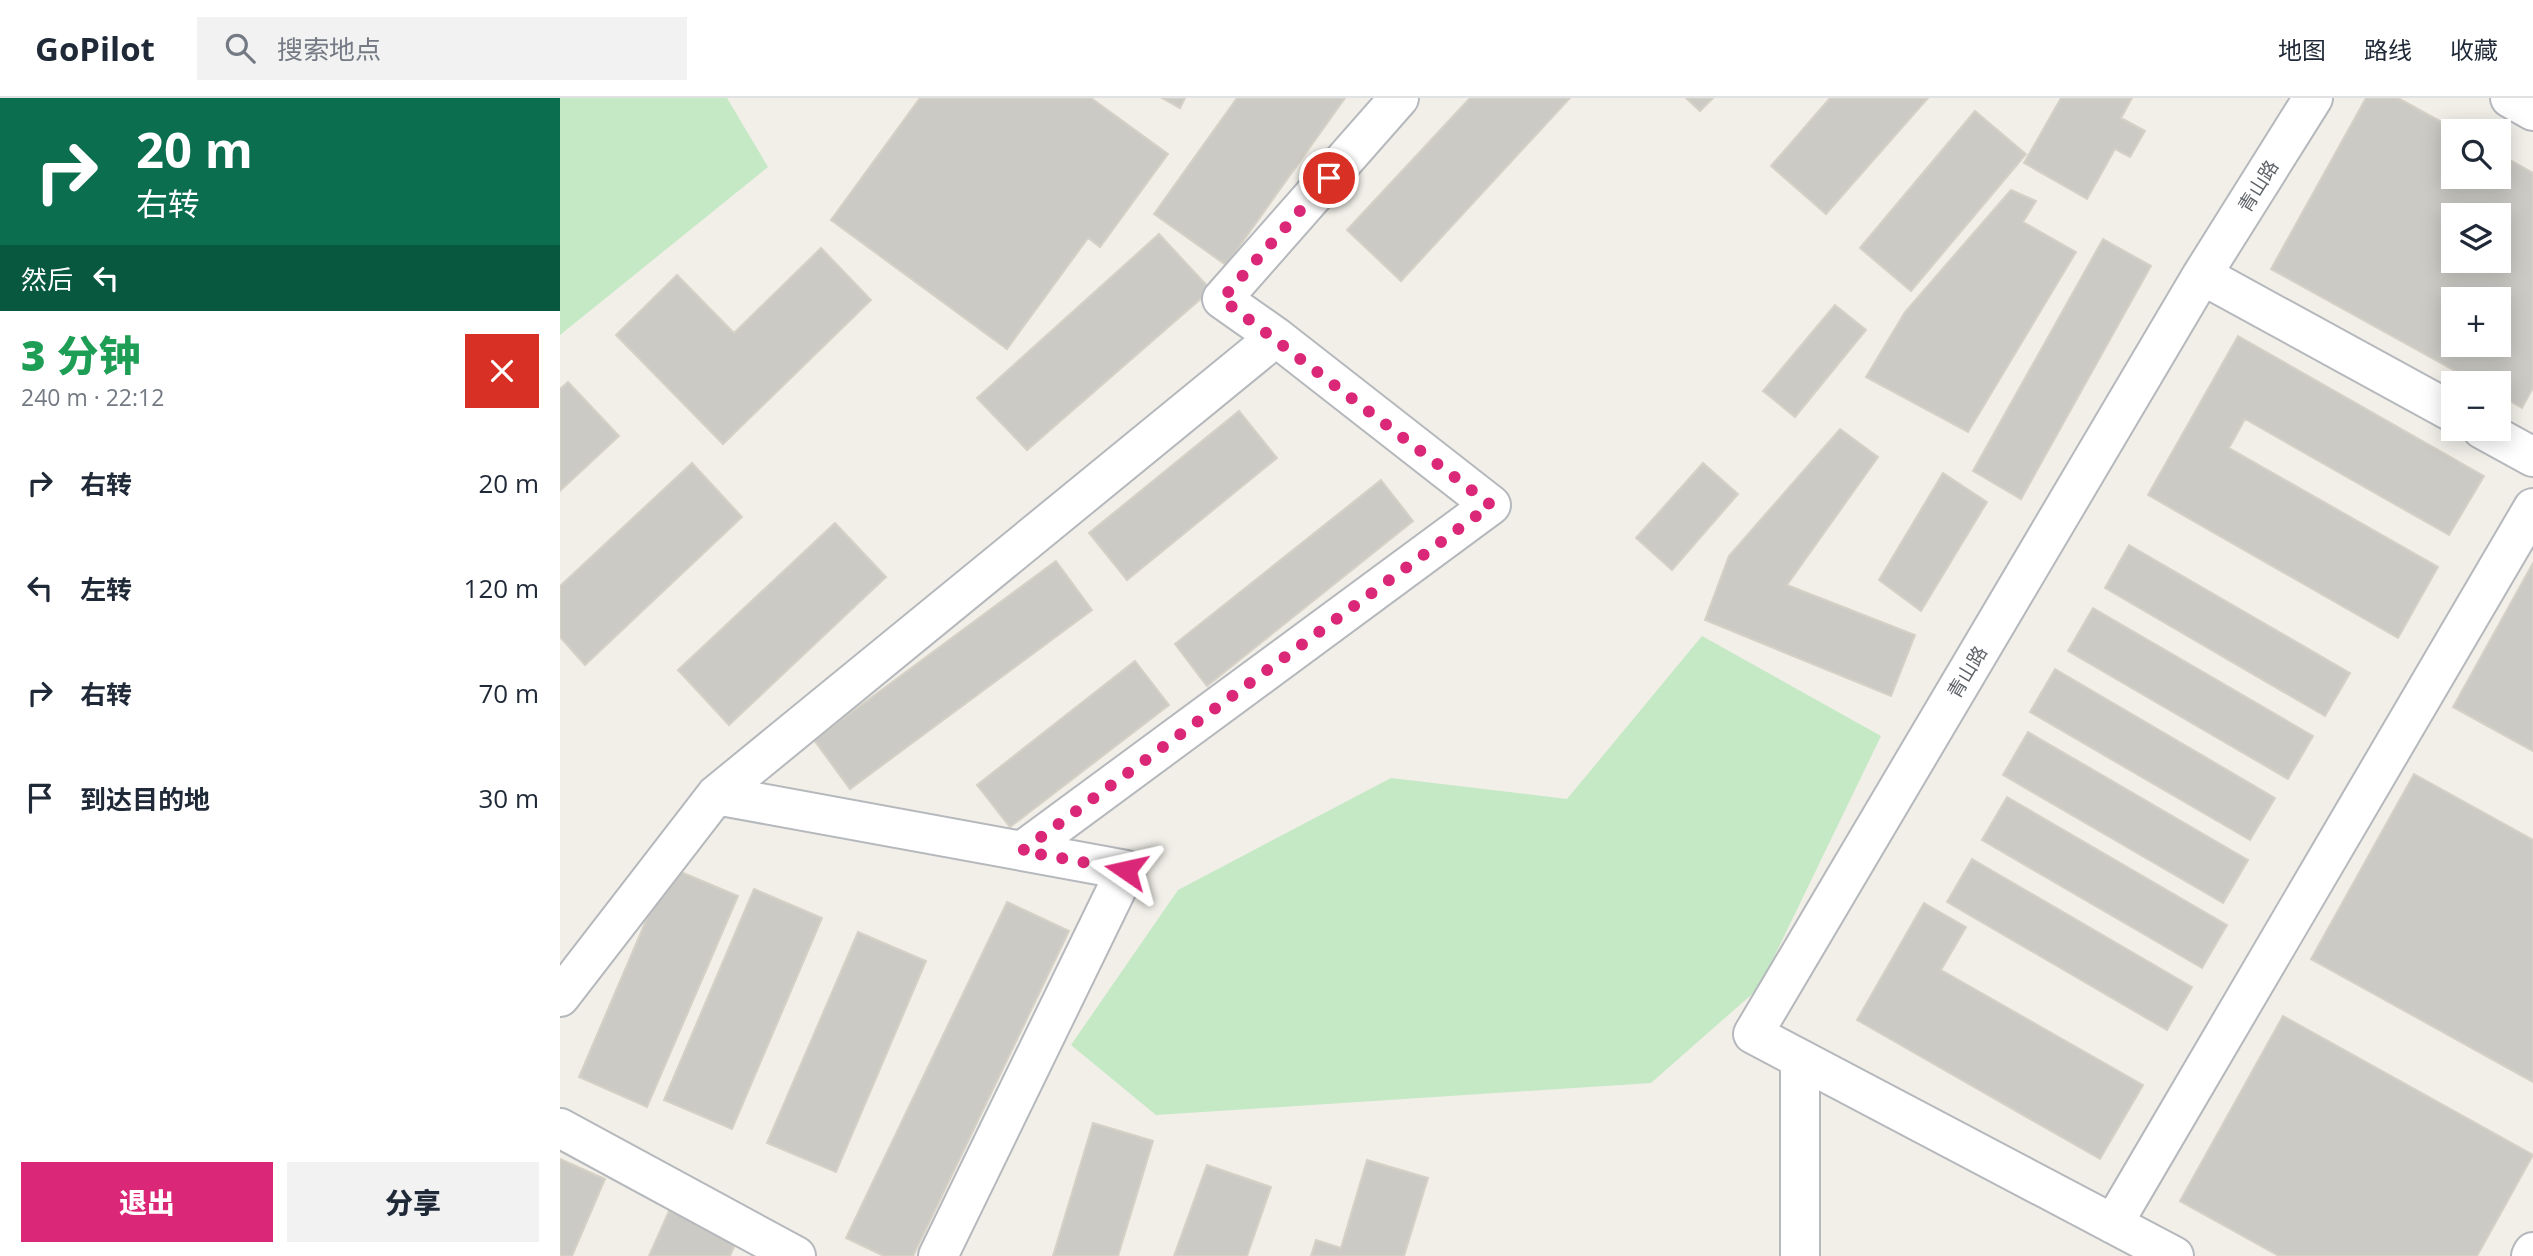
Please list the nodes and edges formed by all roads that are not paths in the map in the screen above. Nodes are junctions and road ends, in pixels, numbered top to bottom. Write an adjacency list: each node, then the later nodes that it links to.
1 (1399, 98): 6 (street)
2 (2313, 98): 5 (street, 青山路)
3 (2510, 98): 4 (street)
4 (2533, 111)
5 (2202, 275): 7 (street); 14 (street, 青山路)
6 (1276, 337): 11 (street); 12 (street)
7 (2441, 406)
8 (2504, 441): 9 (street)
9 (2533, 457)
10 (2533, 508): 16 (street)
11 (716, 795): 12 (street); 13 (street)
12 (1022, 851): 18 (street)
13 (560, 997)
14 (1800, 1059): 16 (street); 19 (street)
15 (560, 1128): 17 (street)
16 (2113, 1224): 20 (street)
17 (796, 1256)
18 (938, 1256)
19 (1800, 1256)
20 (2174, 1256)

